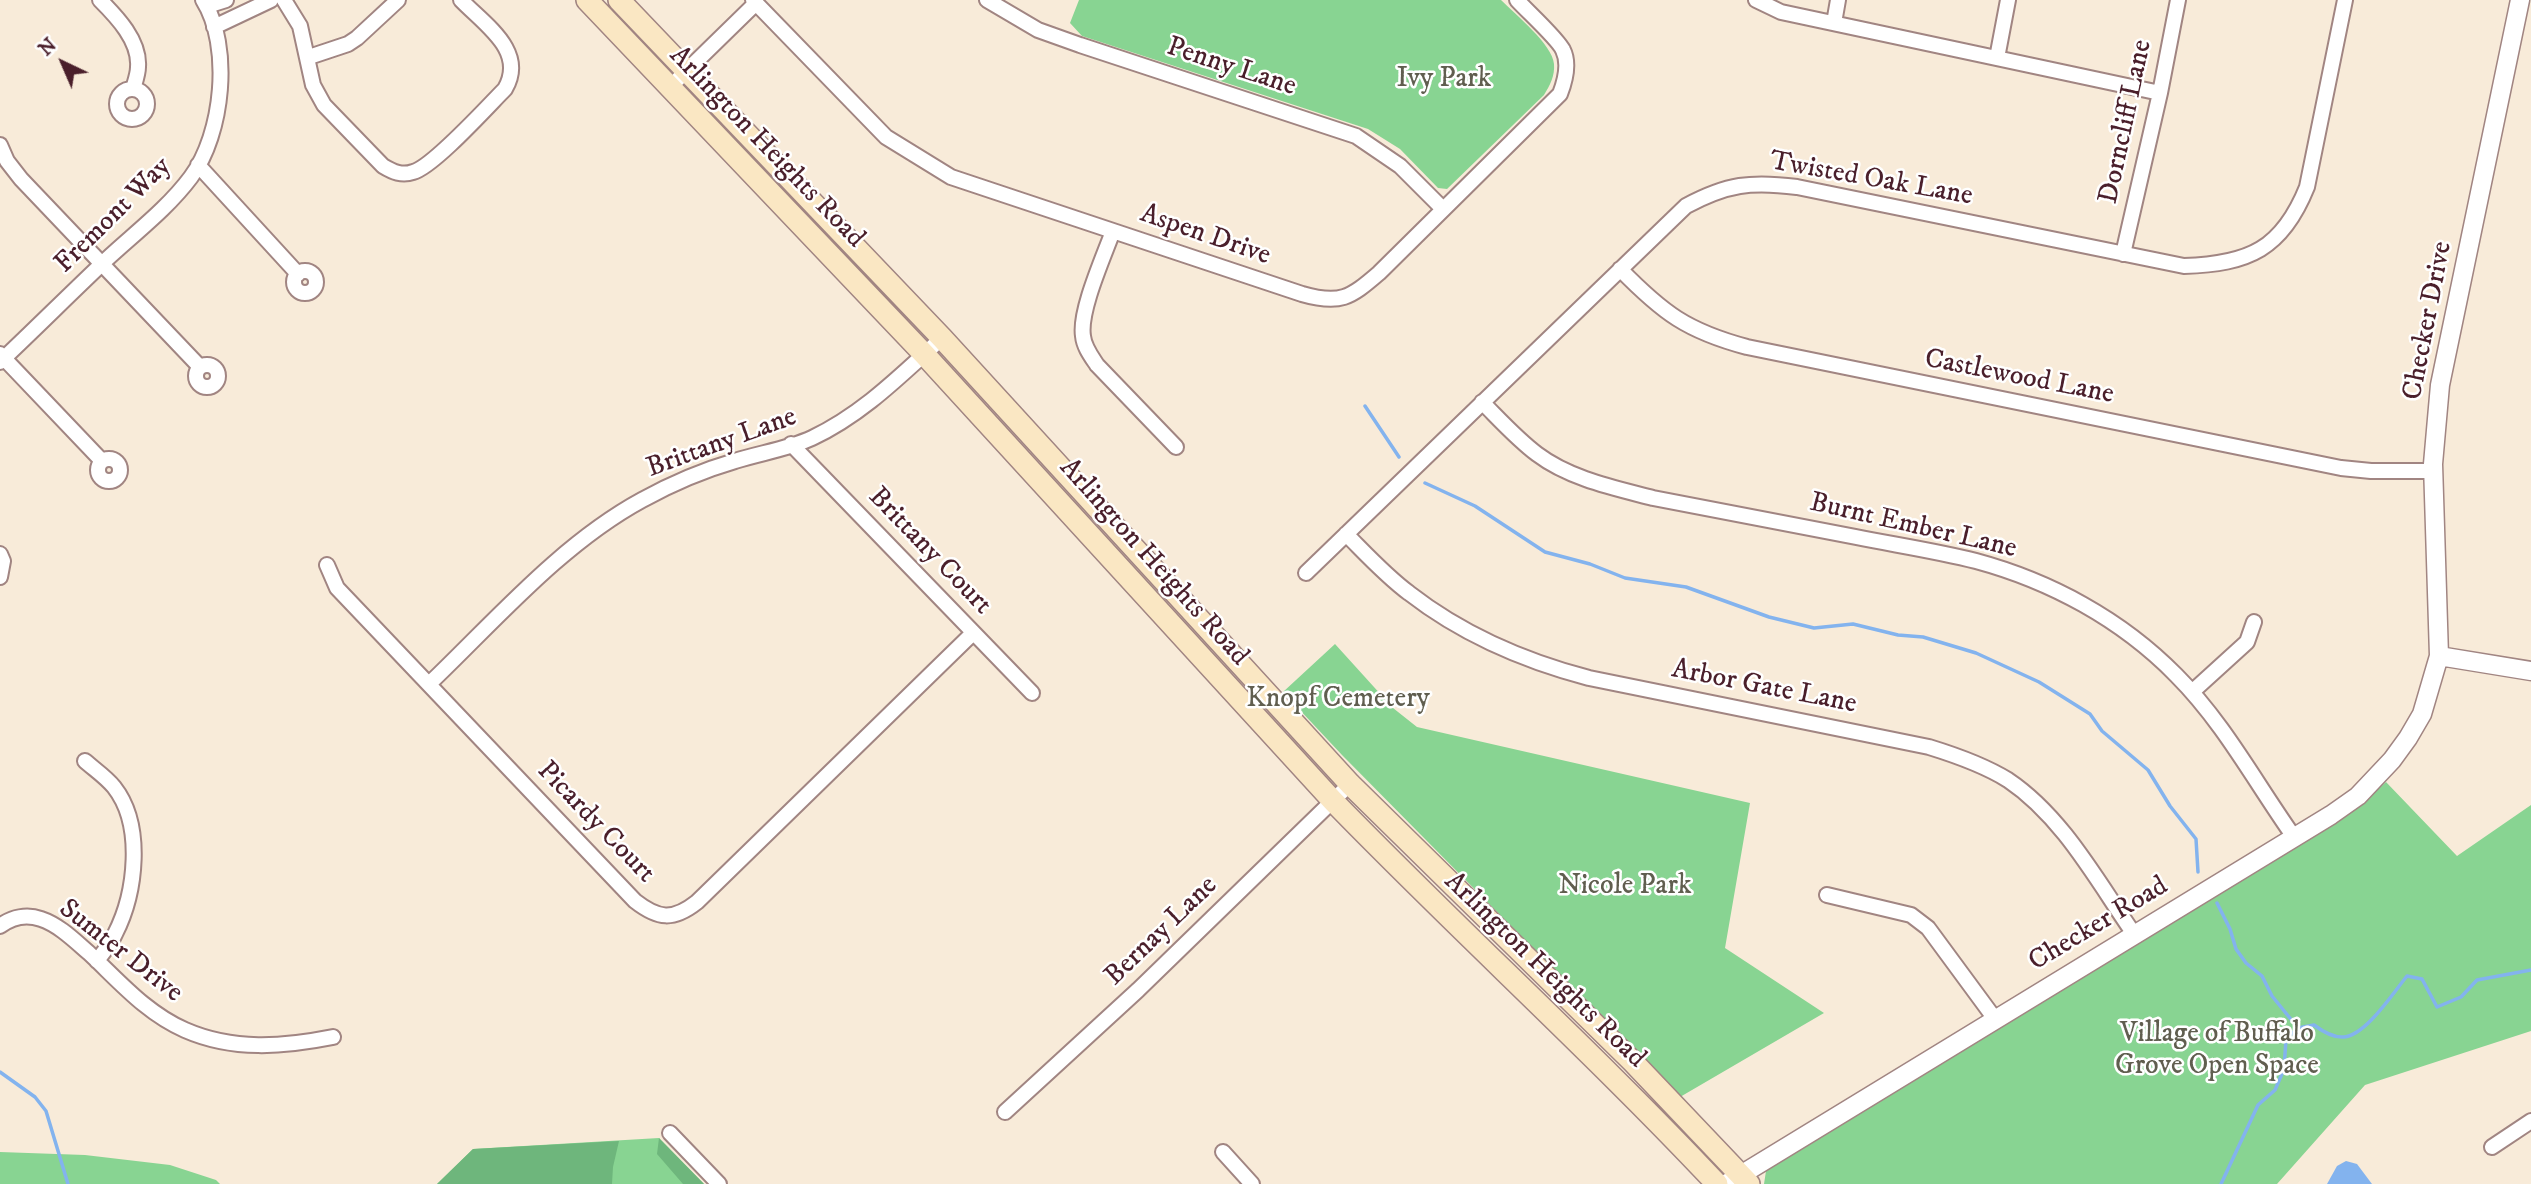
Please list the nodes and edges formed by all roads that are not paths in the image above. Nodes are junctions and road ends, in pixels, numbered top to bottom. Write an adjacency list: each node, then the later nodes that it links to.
1 (100, 0): 25 (street)
2 (226, 0): 18 (street)
3 (271, 0): 20 (street)
4 (284, 0): 21 (street)
5 (398, 0): 21 (street)
6 (461, 0): 21 (street)
7 (587, 0): 24 (main road, Arlington Heights Road)
8 (619, 0): 23 (main road, Arlington Heights Road)
9 (987, 0): 30 (street, Penny Lane)
10 (1517, 0): 30 (street, Aspen Drive)
11 (1756, 0): 19 (street)
12 (1838, 0): 19 (street)
13 (2008, 0): 22 (street)
14 (2178, 0): 26 (street, Dorncliff Lane)
15 (2345, 0): 33 (street, Twisted Oak Lane)
16 (2520, 0): 45 (street, Checker Drive)
17 (755, 2): 23 (street); 32 (street, Aspen Drive)
18 (205, 3): 20 (street, Fremont Way)
19 (1834, 23): 22 (street)
20 (214, 27): 28 (street, Fremont Way)
21 (309, 57)
22 (1997, 58): 26 (street)
23 (687, 71): 24 (street); 31 (main road, Arlington Heights Road)
24 (670, 87): 29 (main road, Arlington Heights Road)
25 (133, 89)
26 (2160, 93): 33 (street, Dorncliff Lane)
27 (0, 145): 34 (street)
28 (198, 165): 34 (street, Fremont Way); 36 (street)
29 (748, 169): 31 (main road); 38 (main road, Arlington Heights Road)
30 (1443, 209): 32 (street, Aspen Drive)
31 (820, 210): 37 (main road, Arlington Heights Road)
32 (1113, 231): 43 (street)
33 (2123, 254): 35 (street, Twisted Oak Lane)
34 (100, 265): 39 (street, Fremont Way); 40 (street)
35 (1620, 269): 41 (street, Twisted Oak Lane); 45 (street, Castlewood Lane)
36 (298, 274)
37 (942, 338): 38 (street, Brittany Lane); 59 (main road, Arlington Heights Road)
38 (924, 354): 42 (street, Brittany Lane); 60 (main road, Arlington Heights Road)
39 (1, 358): 44 (street)
40 (200, 367)
41 (1482, 402): 46 (street, Twisted Oak Lane); 56 (street, Burnt Ember Lane)
42 (791, 444): 52 (street, Brittany Court); 55 (street, Brittany Lane)
43 (1176, 447)
44 (102, 461)
45 (2433, 471): 53 (street, Checker Drive)
46 (1346, 534): 49 (street, Twisted Oak Lane); 64 (street, Arbor Gate Lane)
47 (1, 555): 50 (street)
48 (327, 565): 55 (street, Picardy Court)
49 (1306, 573)
50 (0, 577)
51 (2254, 622): 56 (street)
52 (973, 633): 55 (street, Picardy Court); 57 (street, Brittany Court)
53 (2439, 656): 54 (street); 61 (street, Checker Road)
54 (2531, 671)
55 (429, 684)
56 (2192, 692): 61 (street, Burnt Ember Lane)
57 (1032, 693)
58 (85, 761): 65 (street)
59 (1350, 784): 60 (street, Bernay Lane); 73 (main road, Arlington Heights Road)
60 (1333, 801): 68 (street, Bernay Lane); 76 (main road, Arlington Heights Road)
61 (2294, 838): 64 (street, Checker Road)
62 (1827, 895): 66 (street)
63 (0, 926): 65 (street, Sumter Drive)
64 (2134, 934): 66 (street, Checker Road)
65 (97, 961): 67 (street, Sumter Drive)
66 (1995, 1019): 73 (street, Checker Road)
67 (333, 1037)
68 (1005, 1112)
69 (2531, 1121): 71 (street)
70 (670, 1133): 74 (street)
71 (2492, 1147)
72 (1223, 1152): 75 (street)
73 (1738, 1181)
74 (719, 1184)
75 (1252, 1184)
76 (1717, 1184)

